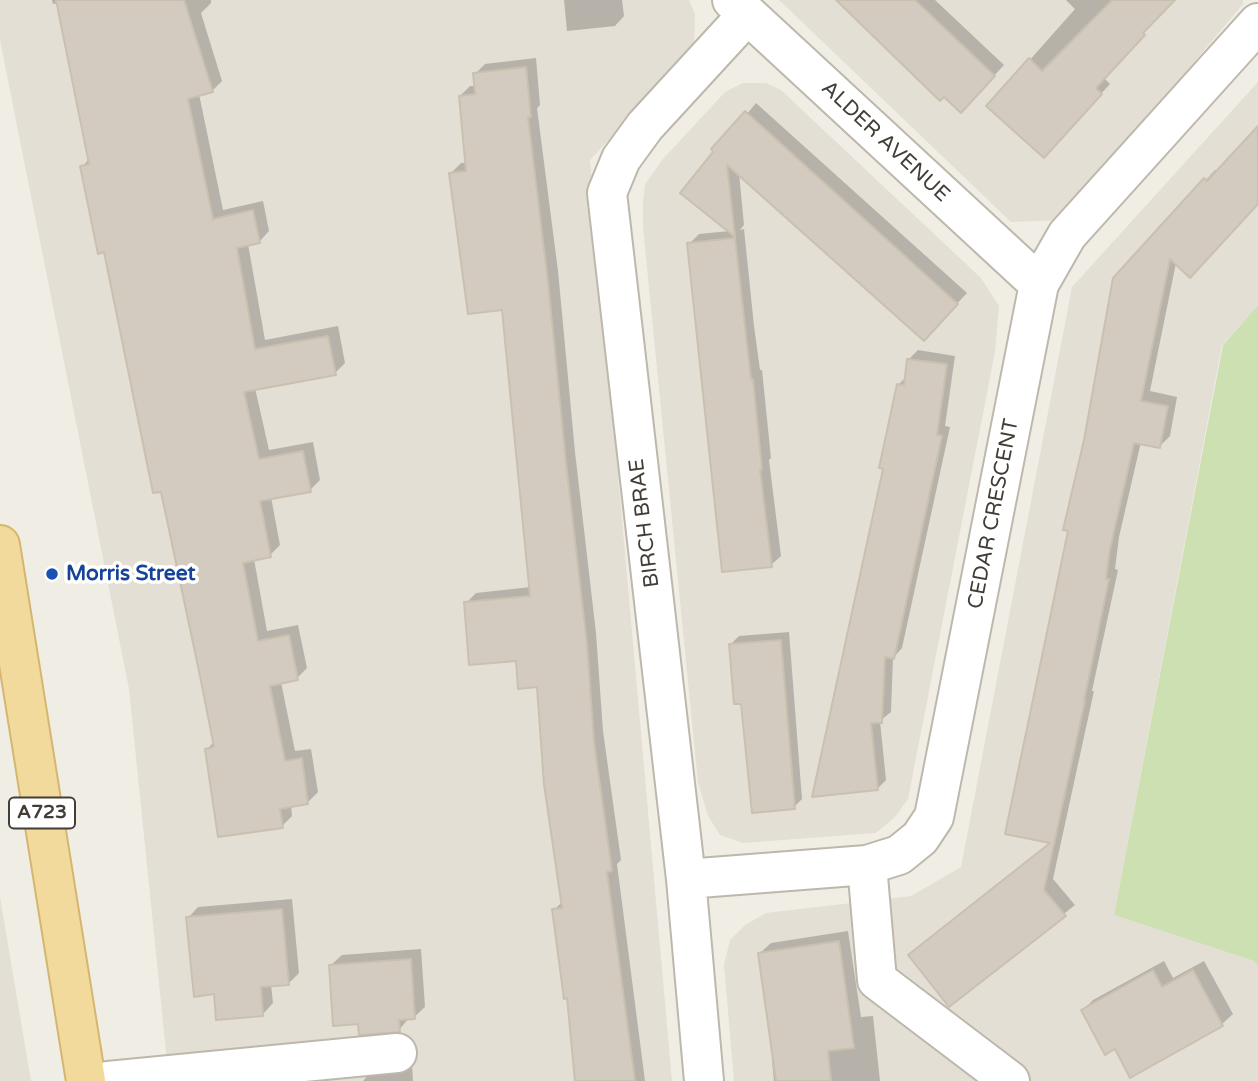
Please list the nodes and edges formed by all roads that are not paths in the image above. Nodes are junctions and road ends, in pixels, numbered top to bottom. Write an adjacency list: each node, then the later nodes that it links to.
1 (739, 8): 3 (street, ALDER AVENUE); 6 (street, BIRCH BRAE)
2 (1258, 23): 3 (street, CEDAR CRESCENT)
3 (1039, 284): 5 (street, CEDAR CRESCENT)
4 (0, 545): 8 (main road, A723)
5 (867, 865): 6 (street, CEDAR CRESCENT); 11 (street)
6 (686, 879): 10 (street, BIRCH BRAE)
7 (397, 1053): 9 (street)
8 (86, 1081)
9 (108, 1081)
10 (704, 1081)
11 (1010, 1081)

